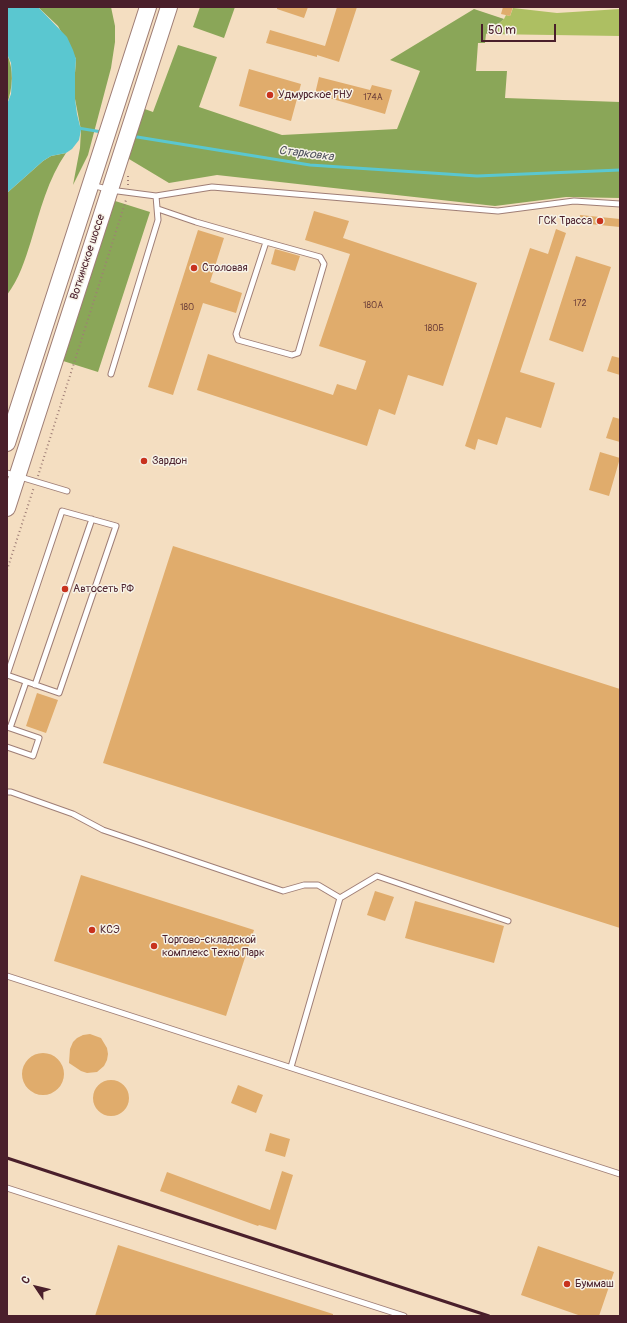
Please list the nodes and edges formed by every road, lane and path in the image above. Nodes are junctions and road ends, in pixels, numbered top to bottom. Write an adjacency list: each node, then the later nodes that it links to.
1 (148, 7): 4 (main road, Воткинское шоссе)
2 (170, 7): 5 (main road, Воткинское шоссе)
3 (128, 170): 6 (path)
4 (90, 184): 5 (lane); 12 (main road, Воткинское шоссе)
5 (110, 190): 6 (lane); 13 (main road, Воткинское шоссе)
6 (129, 192): 7 (lane); 14 (path)
7 (156, 196): 8 (lane); 9 (lane)
8 (620, 204)
9 (158, 209): 10 (lane); 11 (lane)
10 (266, 242): 10 (lane)
11 (111, 374)
12 (7, 444)
13 (12, 474): 14 (lane); 16 (main road, Воткинское шоссе)
14 (36, 482): 15 (lane); 18 (path)
15 (67, 491)
16 (7, 508)
17 (92, 520): 19 (lane); 21 (lane); 21 (lane)
18 (7, 570)
19 (7, 675): 20 (lane)
20 (26, 682): 21 (lane); 22 (lane)
21 (35, 685)
22 (9, 728): 23 (lane)
23 (7, 748)
24 (7, 792): 25 (lane)
25 (340, 898): 26 (lane); 28 (lane)
26 (508, 921)
27 (7, 976): 28 (lane)
28 (291, 1068): 29 (lane)
29 (620, 1174)
30 (7, 1188): 31 (lane)
31 (404, 1316)

